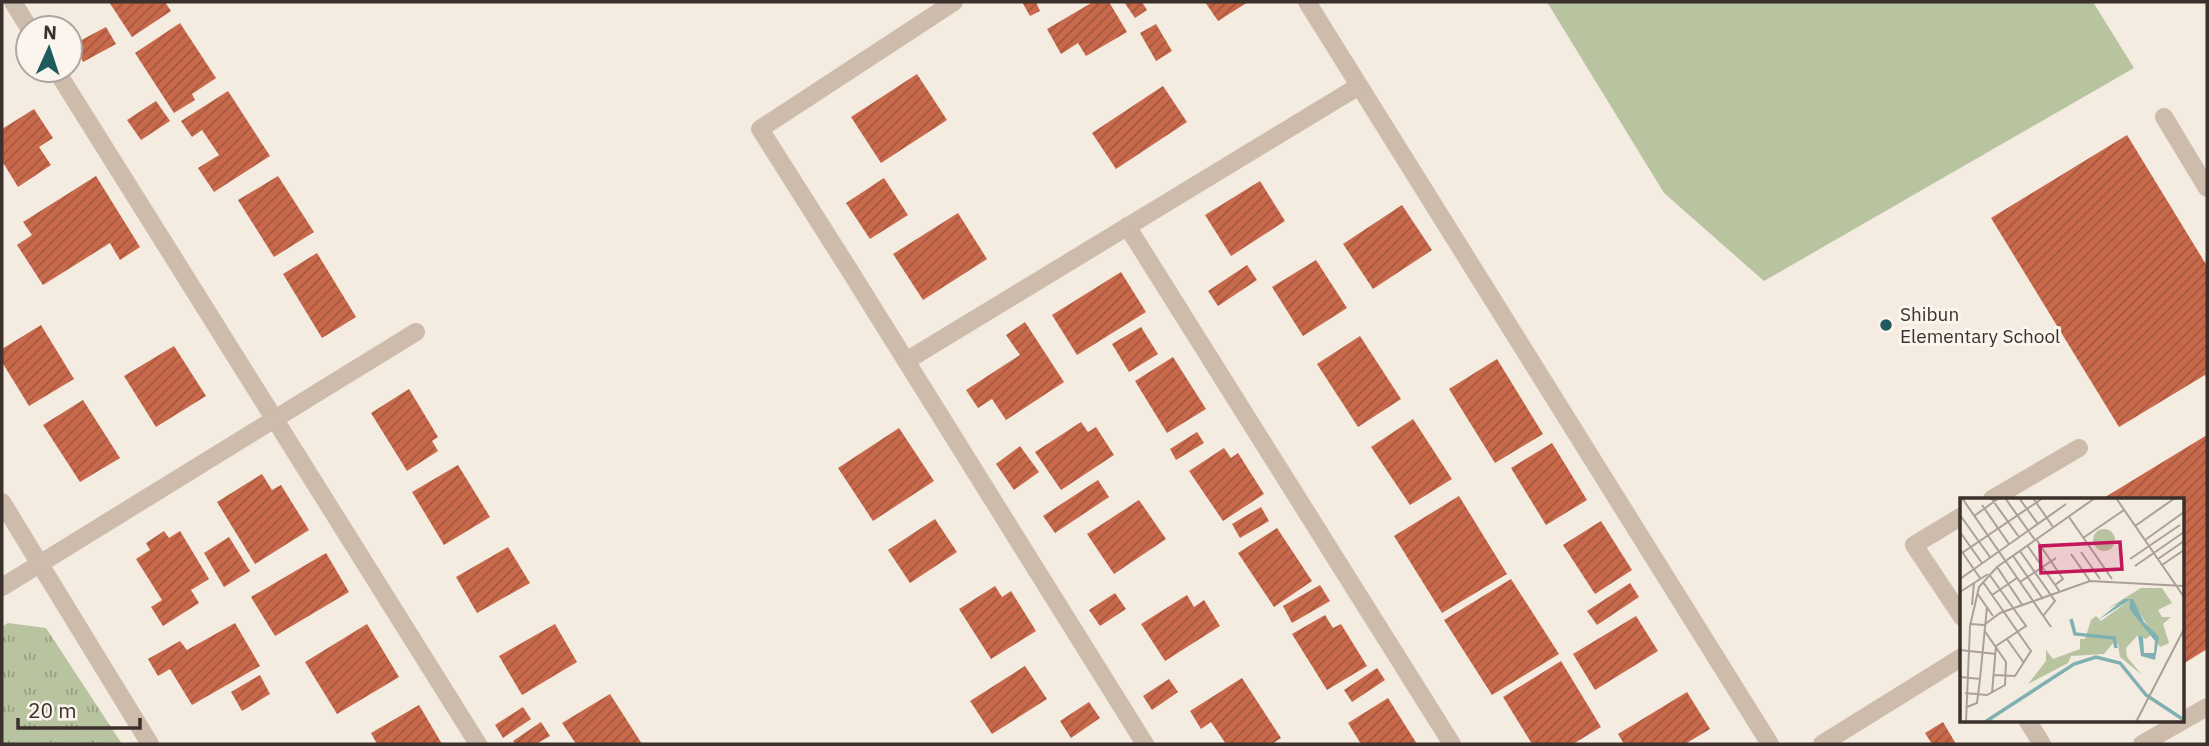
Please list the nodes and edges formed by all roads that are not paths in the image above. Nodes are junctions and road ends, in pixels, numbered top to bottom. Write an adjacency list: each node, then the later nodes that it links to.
1 (954, 2): 9 (street)
2 (1307, 2): 4 (street)
3 (65, 84): 10 (street)
4 (1359, 86): 7 (street); 27 (street)
5 (2164, 117): 6 (street)
6 (2207, 188)
7 (1127, 226): 9 (street); 26 (street)
8 (416, 332): 10 (street)
9 (906, 360): 25 (street)
10 (273, 420): 15 (street); 24 (street)
11 (2079, 448): 12 (street)
12 (1994, 498)
13 (2, 502): 15 (street)
14 (1960, 517): 17 (street)
15 (40, 565): 16 (street); 23 (street)
16 (2, 587)
17 (1960, 614)
18 (1960, 658): 28 (street)
19 (2207, 707): 20 (street)
20 (2184, 720)
21 (2028, 722): 29 (street)
22 (2181, 722): 30 (street)
23 (150, 744)
24 (478, 744)
25 (1145, 744)
26 (1452, 744)
27 (1770, 744)
28 (1822, 744)
29 (2042, 744)
30 (2142, 744)

